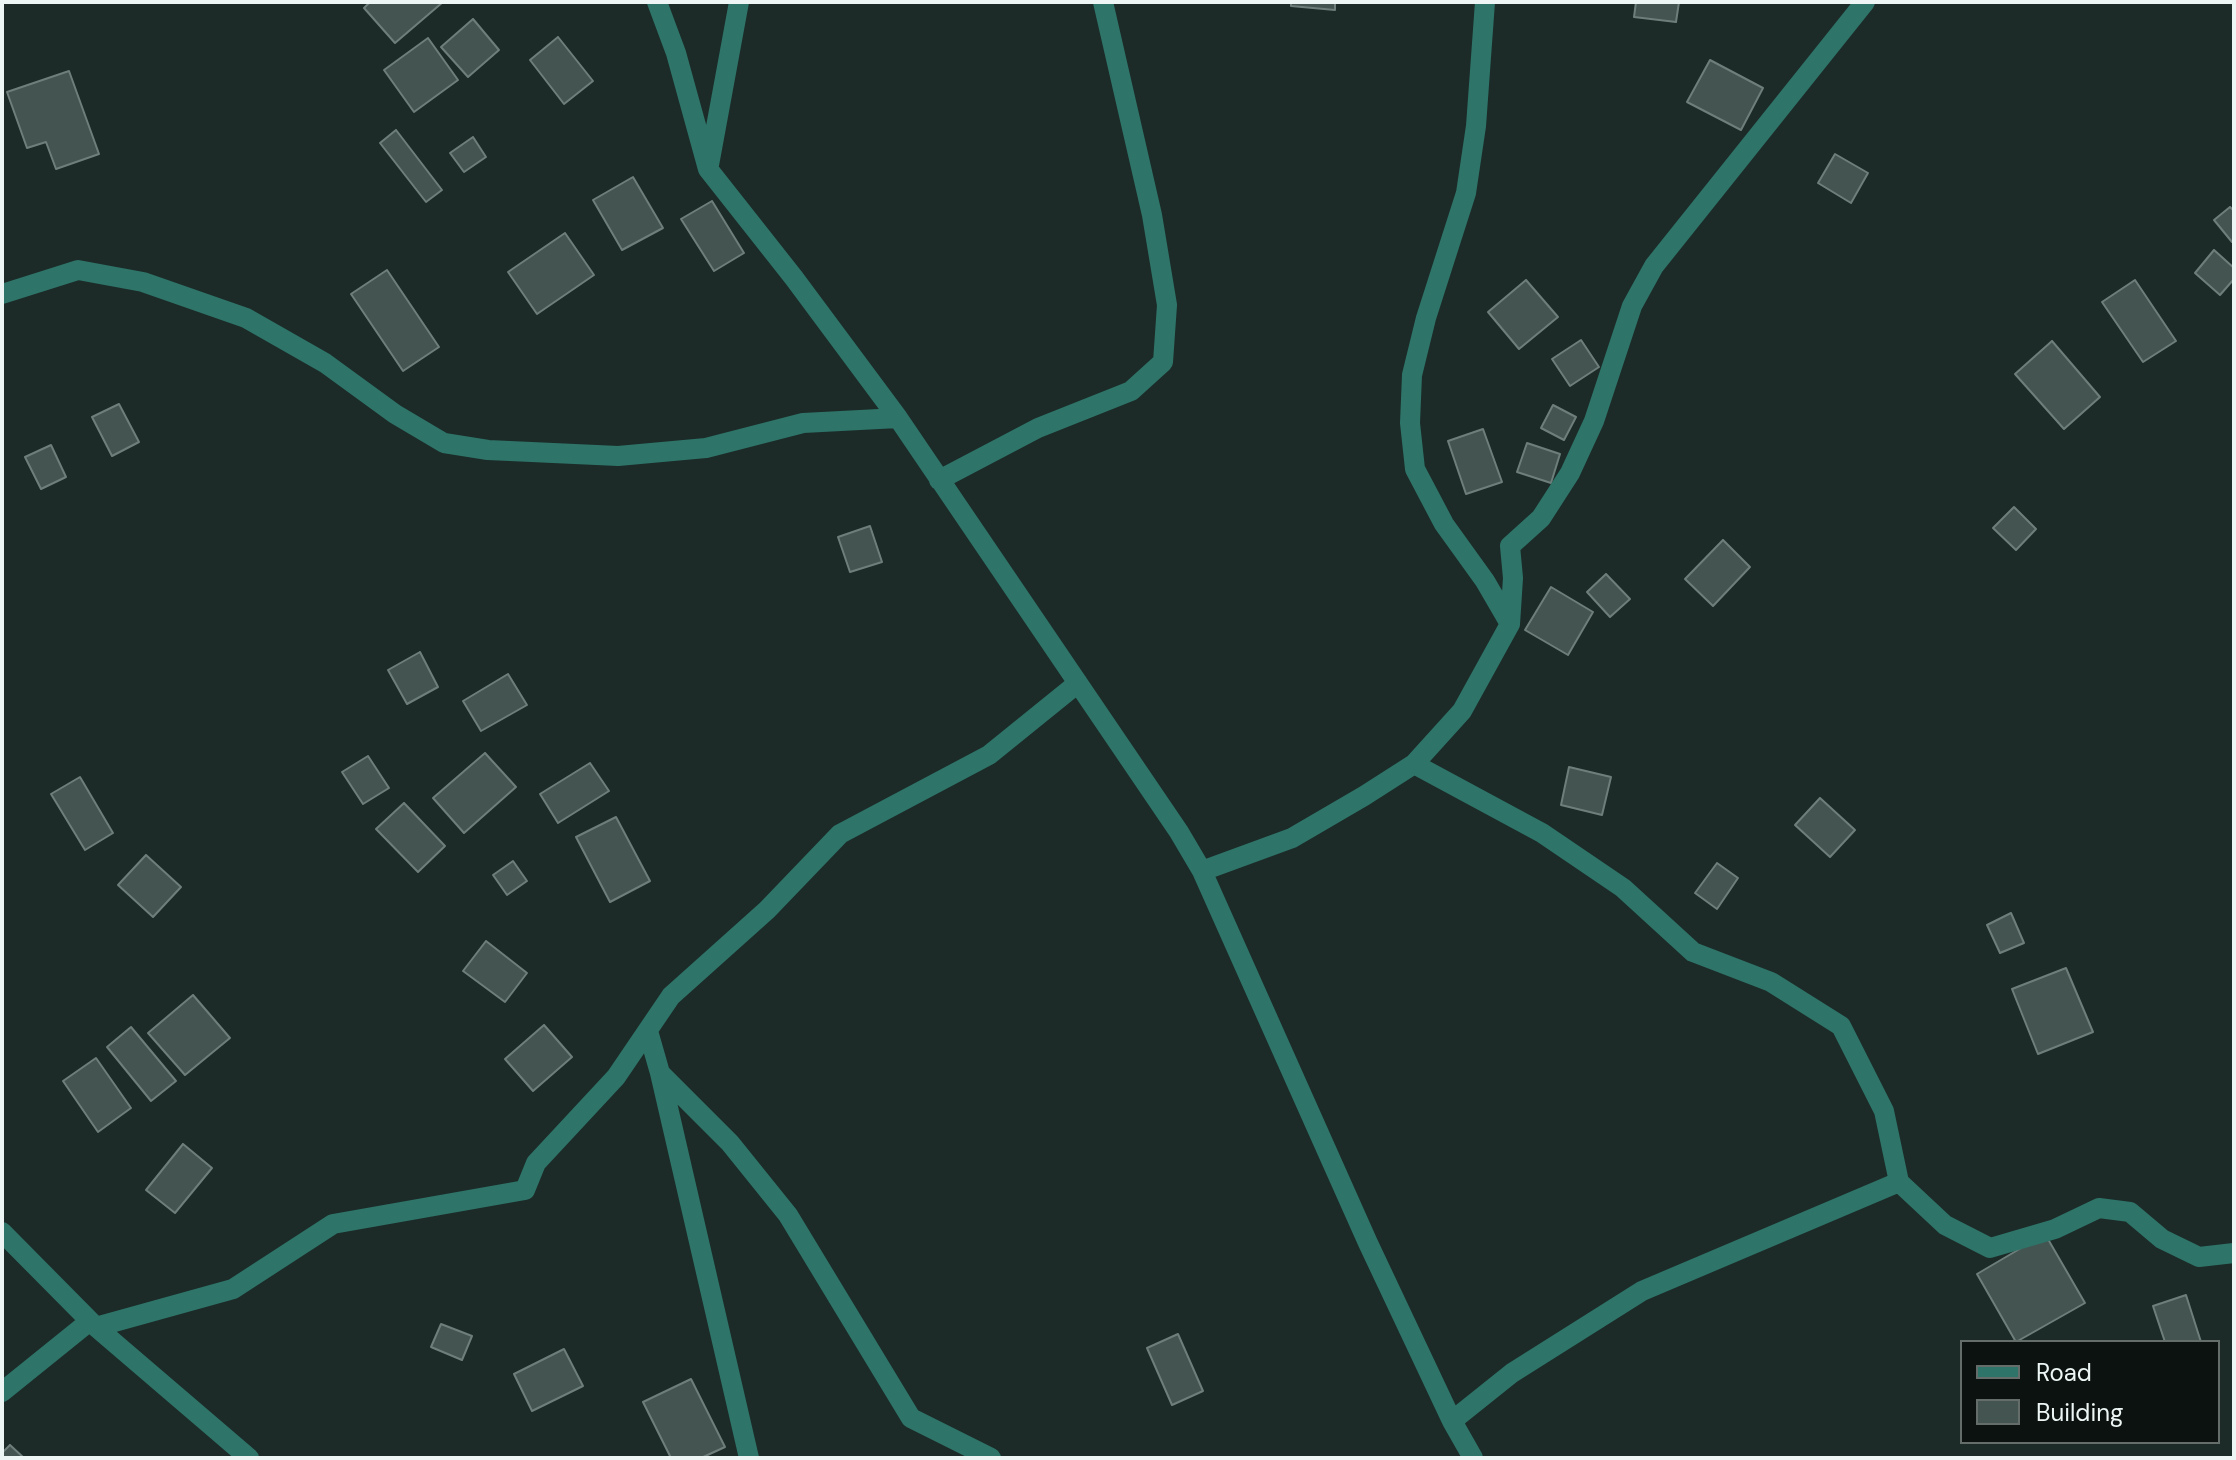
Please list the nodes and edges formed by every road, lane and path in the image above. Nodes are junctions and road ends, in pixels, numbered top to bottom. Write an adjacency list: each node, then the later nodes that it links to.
1 (657, 2): 6 (street)
2 (739, 2): 6 (street)
3 (1103, 2): 9 (street)
4 (1485, 2): 10 (street)
5 (1865, 2): 10 (street)
6 (708, 169): 8 (street)
7 (2, 294): 8 (street)
8 (898, 418): 9 (street)
9 (939, 480): 11 (street)
10 (1510, 624): 12 (street)
11 (1078, 683): 13 (street); 14 (street)
12 (1414, 764): 13 (street); 16 (street)
13 (1202, 871): 21 (street)
14 (648, 1031): 15 (street); 19 (street)
15 (660, 1073): 23 (street); 24 (street)
16 (1899, 1182): 18 (street); 21 (street)
17 (2, 1232): 19 (street)
18 (2234, 1253)
19 (93, 1324): 20 (street); 22 (street)
20 (2, 1392)
21 (1452, 1421): 25 (street)
22 (249, 1458)
23 (749, 1458)
24 (991, 1458)
25 (1473, 1458)

